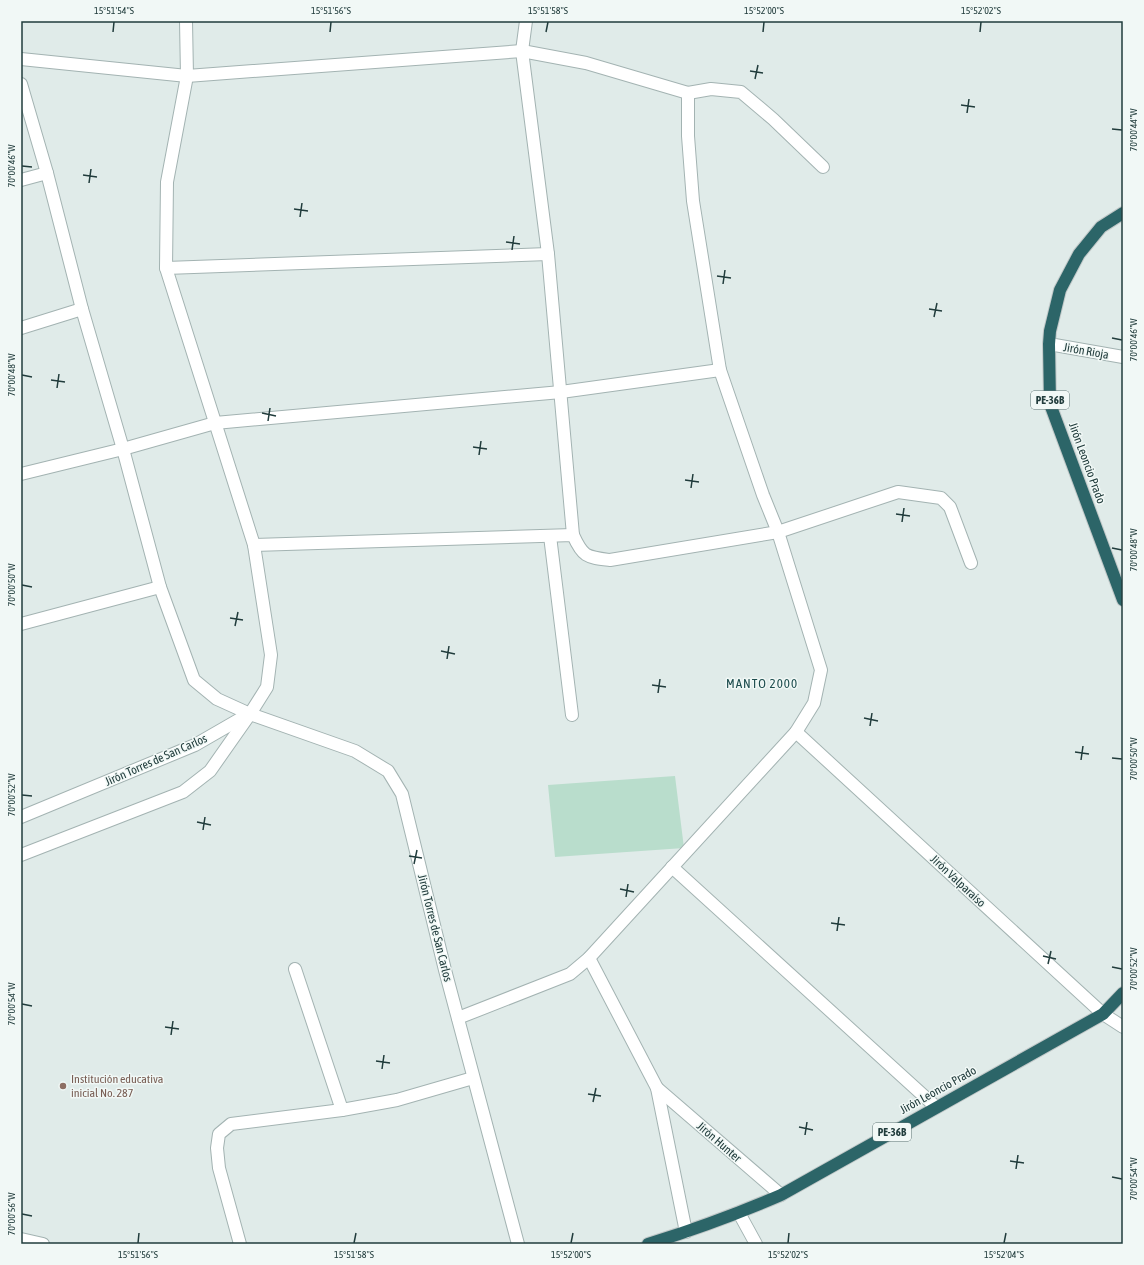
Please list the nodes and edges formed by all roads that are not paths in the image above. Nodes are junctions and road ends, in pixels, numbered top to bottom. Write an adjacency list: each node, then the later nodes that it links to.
1 (186, 21): 5 (street)
2 (526, 21): 3 (street)
3 (522, 51): 5 (street); 7 (street); 12 (street)
4 (21, 59): 5 (street)
5 (188, 76): 13 (street)
6 (21, 84): 9 (street)
7 (688, 93): 8 (street); 18 (street)
8 (823, 167)
9 (47, 173): 10 (street); 14 (street)
10 (21, 180)
11 (1123, 213): 16 (highway, Jirón Leoncio Prado / PE-36B)
12 (548, 254): 13 (street); 19 (street)
13 (166, 268): 20 (street)
14 (82, 309): 15 (street); 21 (street)
15 (21, 328)
16 (1049, 344): 17 (street, Jirón Rioja); 29 (highway, Jirón Leoncio Prado / PE-36B)
17 (1123, 357)
18 (720, 370): 19 (street); 23 (street)
19 (561, 392): 20 (street); 24 (street)
20 (215, 423): 21 (street); 26 (street)
21 (123, 449): 22 (street); 28 (street)
22 (21, 474)
23 (778, 532): 24 (street); 27 (street); 33 (street)
24 (573, 535): 25 (street)
25 (550, 536): 26 (street); 32 (street)
26 (254, 545): 31 (street)
27 (971, 563)
28 (160, 587): 30 (street); 31 (street)
29 (1123, 600)
30 (21, 624)
31 (250, 714): 34 (street, Jirón Torres de San Carlos); 35 (street); 41 (street, Jirón Torres de San Carlos)
32 (572, 715)
33 (796, 732): 36 (street); 40 (street, Jirón Valparaiso)
34 (21, 817)
35 (21, 855)
36 (672, 866): 37 (street); 45 (street)
37 (589, 958): 41 (street); 44 (street, Jirón Hunter)
38 (295, 969): 46 (street)
39 (1123, 993): 40 (highway, Jirón Leoncio Prado / PE-36B)
40 (1103, 1014): 42 (street, Jirón Valparaiso); 45 (highway, Jirón Leoncio Prado / PE-36B)
41 (458, 1018): 43 (street, Jirón Torres de San Carlos)
42 (1123, 1027)
43 (473, 1078): 46 (street); 53 (street, Jirón Torres de San Carlos)
44 (656, 1088): 47 (street, Jirón Hunter); 49 (street, Jirón Hunter)
45 (936, 1107): 47 (highway, Jirón Leoncio Prado / PE-36B)
46 (342, 1110): 52 (street)
47 (781, 1195): 48 (highway, Jirón Leoncio Prado / PE-36B)
48 (739, 1213): 49 (highway, Jirón Leoncio Prado / PE-36B); 55 (street)
49 (686, 1232): 54 (highway, Jirón Leoncio Prado / PE-36B)
50 (21, 1239): 51 (street)
51 (43, 1244)
52 (240, 1244)
53 (515, 1244)
54 (648, 1244)
55 (756, 1244)

